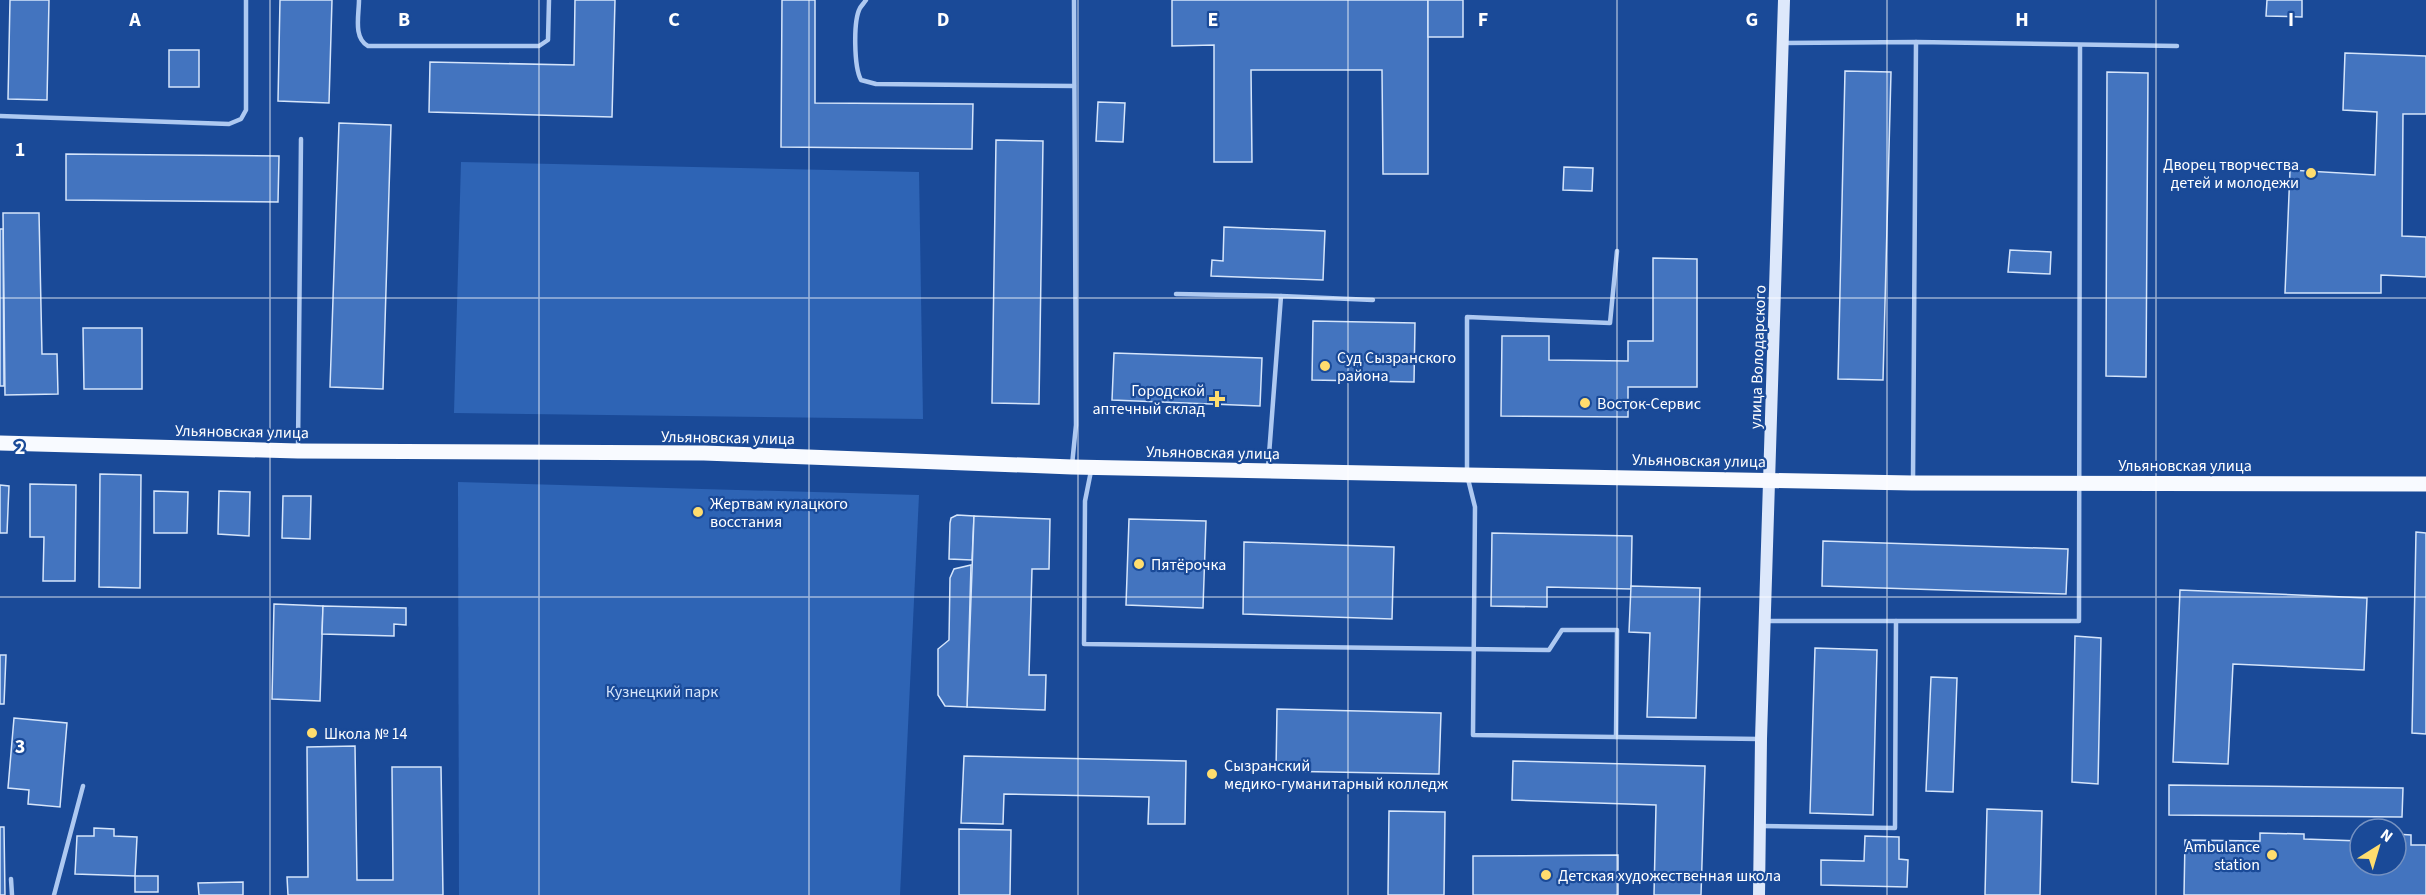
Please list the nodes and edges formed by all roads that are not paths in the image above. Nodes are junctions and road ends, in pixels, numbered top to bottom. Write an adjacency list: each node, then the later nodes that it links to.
1 (246, 0): 12 (lane)
2 (359, 0): 3 (lane)
3 (549, 0)
4 (866, 0): 11 (lane)
5 (1074, 0): 11 (lane)
6 (1784, 0): 8 (main road, улица Володарского)
7 (1916, 42): 8 (lane); 9 (lane); 25 (lane)
8 (1783, 43): 24 (main road, улица Володарского)
9 (2080, 46): 10 (lane); 26 (lane)
10 (2177, 46)
11 (1074, 86): 20 (lane)
12 (0, 116)
13 (301, 139): 19 (lane)
14 (1617, 251): 23 (lane)
15 (1176, 294): 16 (lane)
16 (1281, 297): 17 (lane); 22 (lane)
17 (1373, 300)
18 (0, 443): 19 (main road, Ульяновская улица)
19 (298, 451): 20 (main road, Ульяновская улица)
20 (1072, 467): 21 (main road, Ульяновская улица)
21 (1092, 468): 22 (main road, Ульяновская улица); 30 (lane)
22 (1268, 471): 23 (main road, Ульяновская улица)
23 (1467, 476): 24 (main road, Ульяновская улица); 30 (lane)
24 (1769, 480): 25 (main road, Ульяновская улица); 28 (main road, улица Володарского)
25 (1912, 483): 26 (main road, Ульяновская улица)
26 (2080, 483): 27 (main road, Ульяновская улица); 29 (lane)
27 (2426, 484)
28 (1765, 621): 29 (lane); 32 (main road, улица Володарского)
29 (1896, 621): 34 (lane)
30 (1474, 648): 31 (lane); 31 (lane)
31 (1616, 737): 32 (lane)
32 (1761, 739): 34 (main road, улица Володарского)
33 (83, 786): 37 (lane)
34 (1760, 826): 38 (main road, улица Володарского)
35 (11, 879): 36 (lane)
36 (12, 895)
37 (54, 895)
38 (1759, 895)

